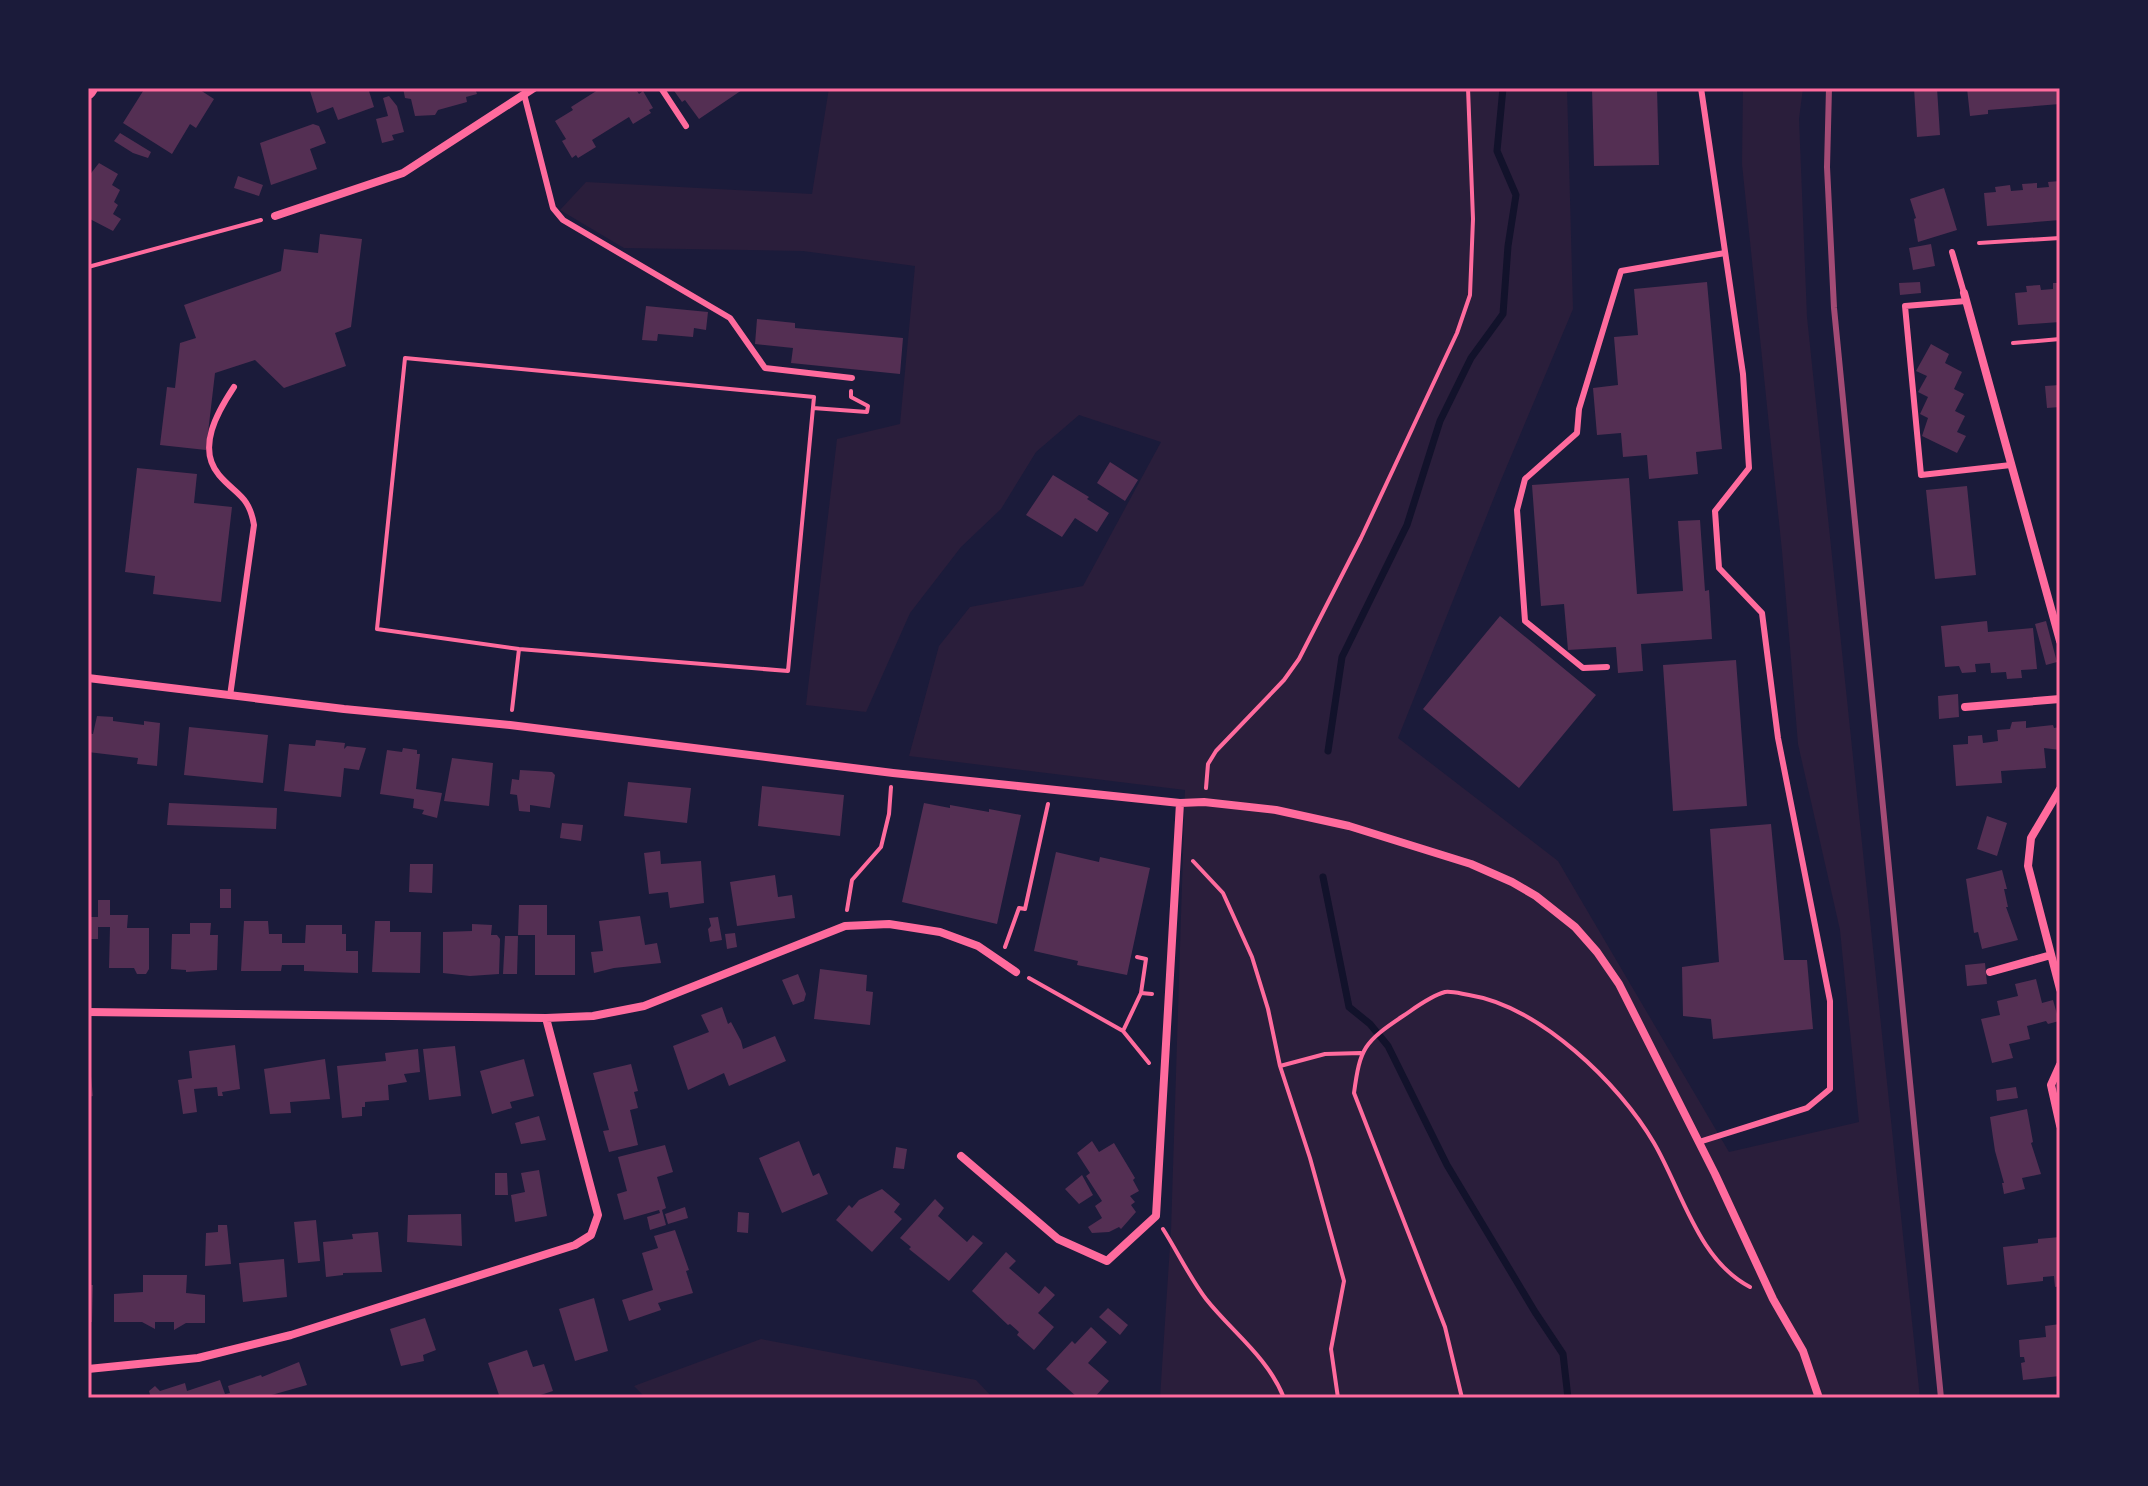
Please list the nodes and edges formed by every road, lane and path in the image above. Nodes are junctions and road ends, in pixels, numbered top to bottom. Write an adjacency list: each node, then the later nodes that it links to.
1 (661, 88): 5 (lane)
2 (1468, 88): 32 (path)
3 (1701, 88): 10 (lane)
4 (529, 90): 6 (street); 15 (lane)
5 (686, 126)
6 (275, 216): 11 (path)
7 (2060, 238): 8 (path)
8 (1979, 243)
9 (1952, 252): 12 (lane)
10 (1725, 253): 23 (lane); 52 (lane)
11 (88, 267)
12 (1965, 297): 20 (street); 20 (lane)
13 (2060, 339): 14 (path)
14 (2013, 343)
15 (852, 378): 19 (path)
16 (234, 387): 25 (lane)
17 (811, 388): 18 (path)
18 (810, 397): 19 (path); 22 (path)
19 (813, 408): 22 (path)
20 (2011, 465): 21 (street)
21 (2060, 641)
22 (519, 649): 28 (path)
23 (1607, 667)
24 (88, 678): 25 (street)
25 (230, 696): 28 (street)
26 (2060, 699): 27 (street)
27 (1965, 707)
28 (510, 725): 29 (street)
29 (893, 773): 30 (street); 35 (path)
30 (1052, 789): 33 (street); 38 (path)
31 (2060, 789): 36 (street)
32 (1204, 802): 33 (street); 52 (street)
33 (1180, 803): 34 (street)
34 (1177, 851): 49 (path); 50 (street)
35 (845, 926): 38 (street); 45 (street)
36 (2051, 955): 40 (street); 41 (street)
37 (1137, 957): 42 (path)
38 (1000, 960): 39 (street)
39 (1016, 972): 46 (path)
40 (1990, 972)
41 (2060, 989)
42 (1141, 993): 43 (path); 46 (path)
43 (1149, 993)
44 (88, 1012): 45 (street)
45 (546, 1018): 56 (street)
46 (1123, 1031): 50 (path)
47 (1361, 1053): 49 (path); 55 (path); 59 (path)
48 (2060, 1065): 51 (street)
49 (1280, 1066): 58 (path)
50 (1163, 1086): 54 (street)
51 (2060, 1125)
52 (1699, 1142): 55 (street)
53 (961, 1156): 54 (street)
54 (1156, 1216): 57 (path)
55 (1773, 1299): 60 (street)
56 (88, 1369)
57 (1284, 1398)
58 (1338, 1398)
59 (1462, 1398)
60 (1819, 1398)

